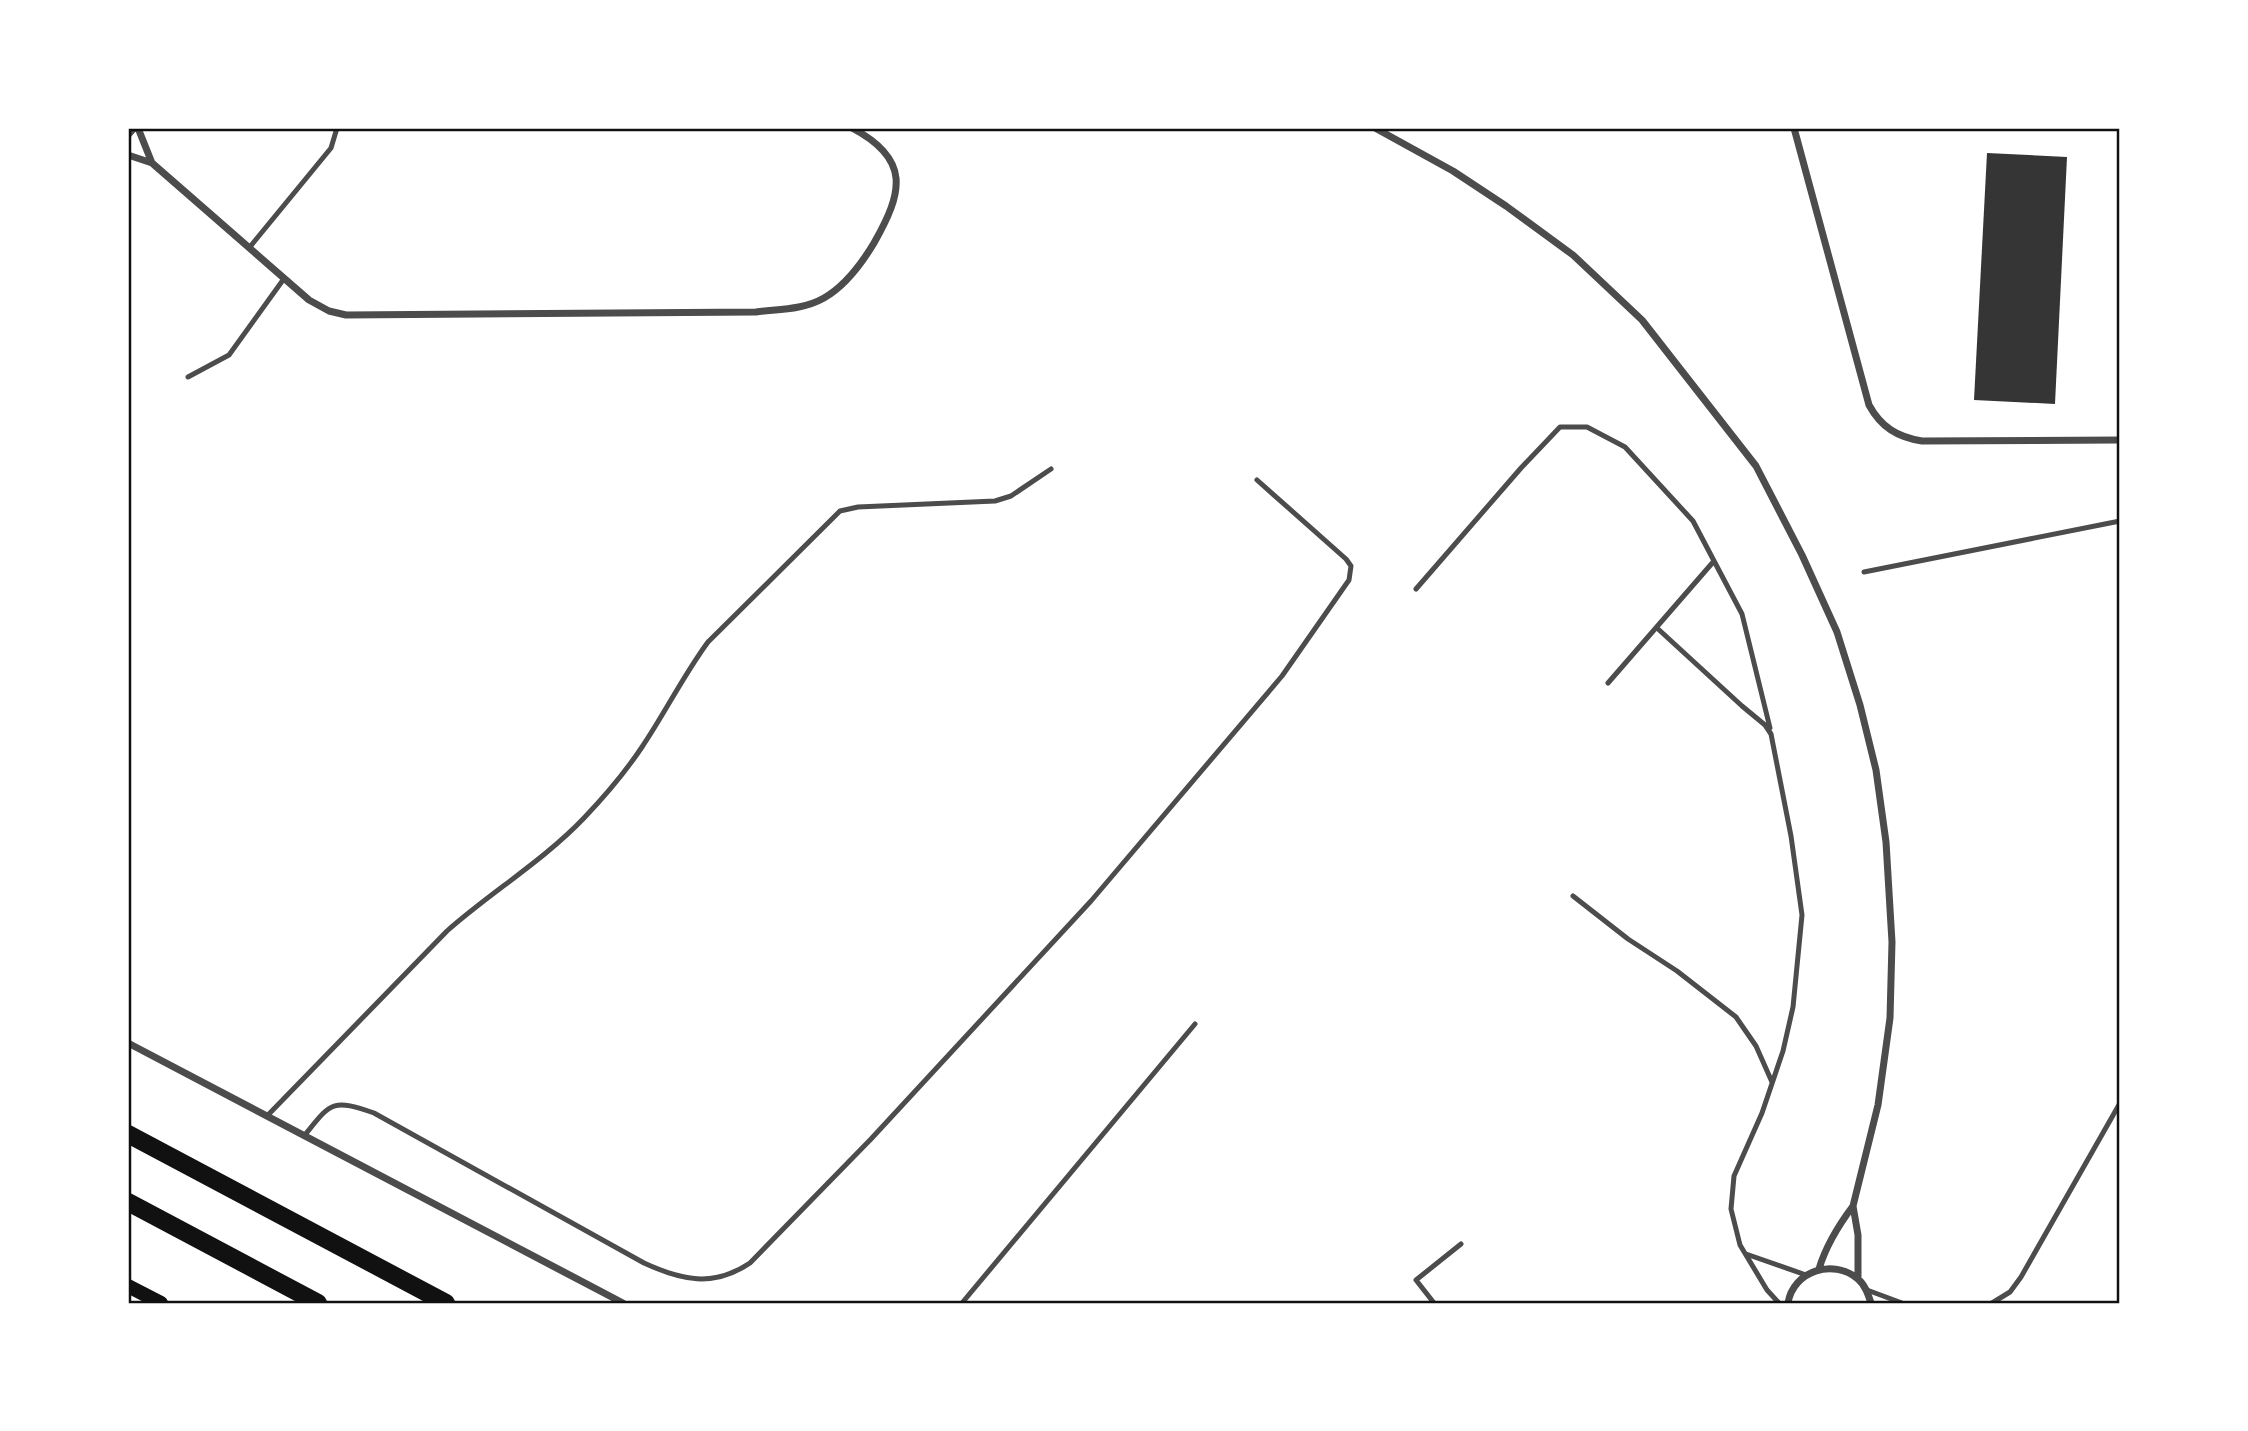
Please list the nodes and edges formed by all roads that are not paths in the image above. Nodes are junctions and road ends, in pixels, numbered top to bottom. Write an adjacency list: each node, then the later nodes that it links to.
1 (136, 128): 6 (street); 8 (street)
2 (337, 128): 9 (lane)
3 (852, 128): 10 (street)
4 (1375, 128): 31 (street)
5 (1794, 128): 12 (street)
6 (128, 135)
7 (128, 155): 8 (street)
8 (152, 163): 9 (street)
9 (249, 248): 10 (street)
10 (283, 280): 11 (lane)
11 (188, 377)
12 (2120, 440)
13 (1051, 469): 27 (lane)
14 (1257, 481): 29 (lane)
15 (2120, 521): 17 (lane)
16 (1714, 561): 18 (lane); 19 (lane); 21 (lane)
17 (1864, 572)
18 (1416, 589)
19 (1657, 628): 20 (lane); 21 (lane)
20 (1608, 683)
21 (1771, 734): 25 (lane)
22 (1573, 896): 25 (lane)
23 (1195, 1024): 43 (lane)
24 (128, 1043): 27 (street)
25 (1772, 1082): 33 (lane)
26 (2120, 1103): 49 (lane)
27 (267, 1116): 29 (street)
28 (128, 1134): 41 (highway)
29 (304, 1136): 42 (street)
30 (128, 1202): 40 (highway)
31 (1853, 1206): 34 (street); 36 (street)
32 (1461, 1244): 44 (lane)
33 (1746, 1254): 35 (lane); 45 (lane)
34 (1819, 1269): 35 (street); 36 (street)
35 (1806, 1275): 46 (street)
36 (1858, 1279): 38 (street)
37 (128, 1286): 39 (main road)
38 (1867, 1290): 47 (street); 48 (lane)
39 (161, 1303)
40 (318, 1303)
41 (446, 1303)
42 (623, 1303)
43 (962, 1303)
44 (1434, 1303)
45 (1779, 1303)
46 (1788, 1303)
47 (1871, 1303)
48 (1902, 1303)
49 (1992, 1303)

